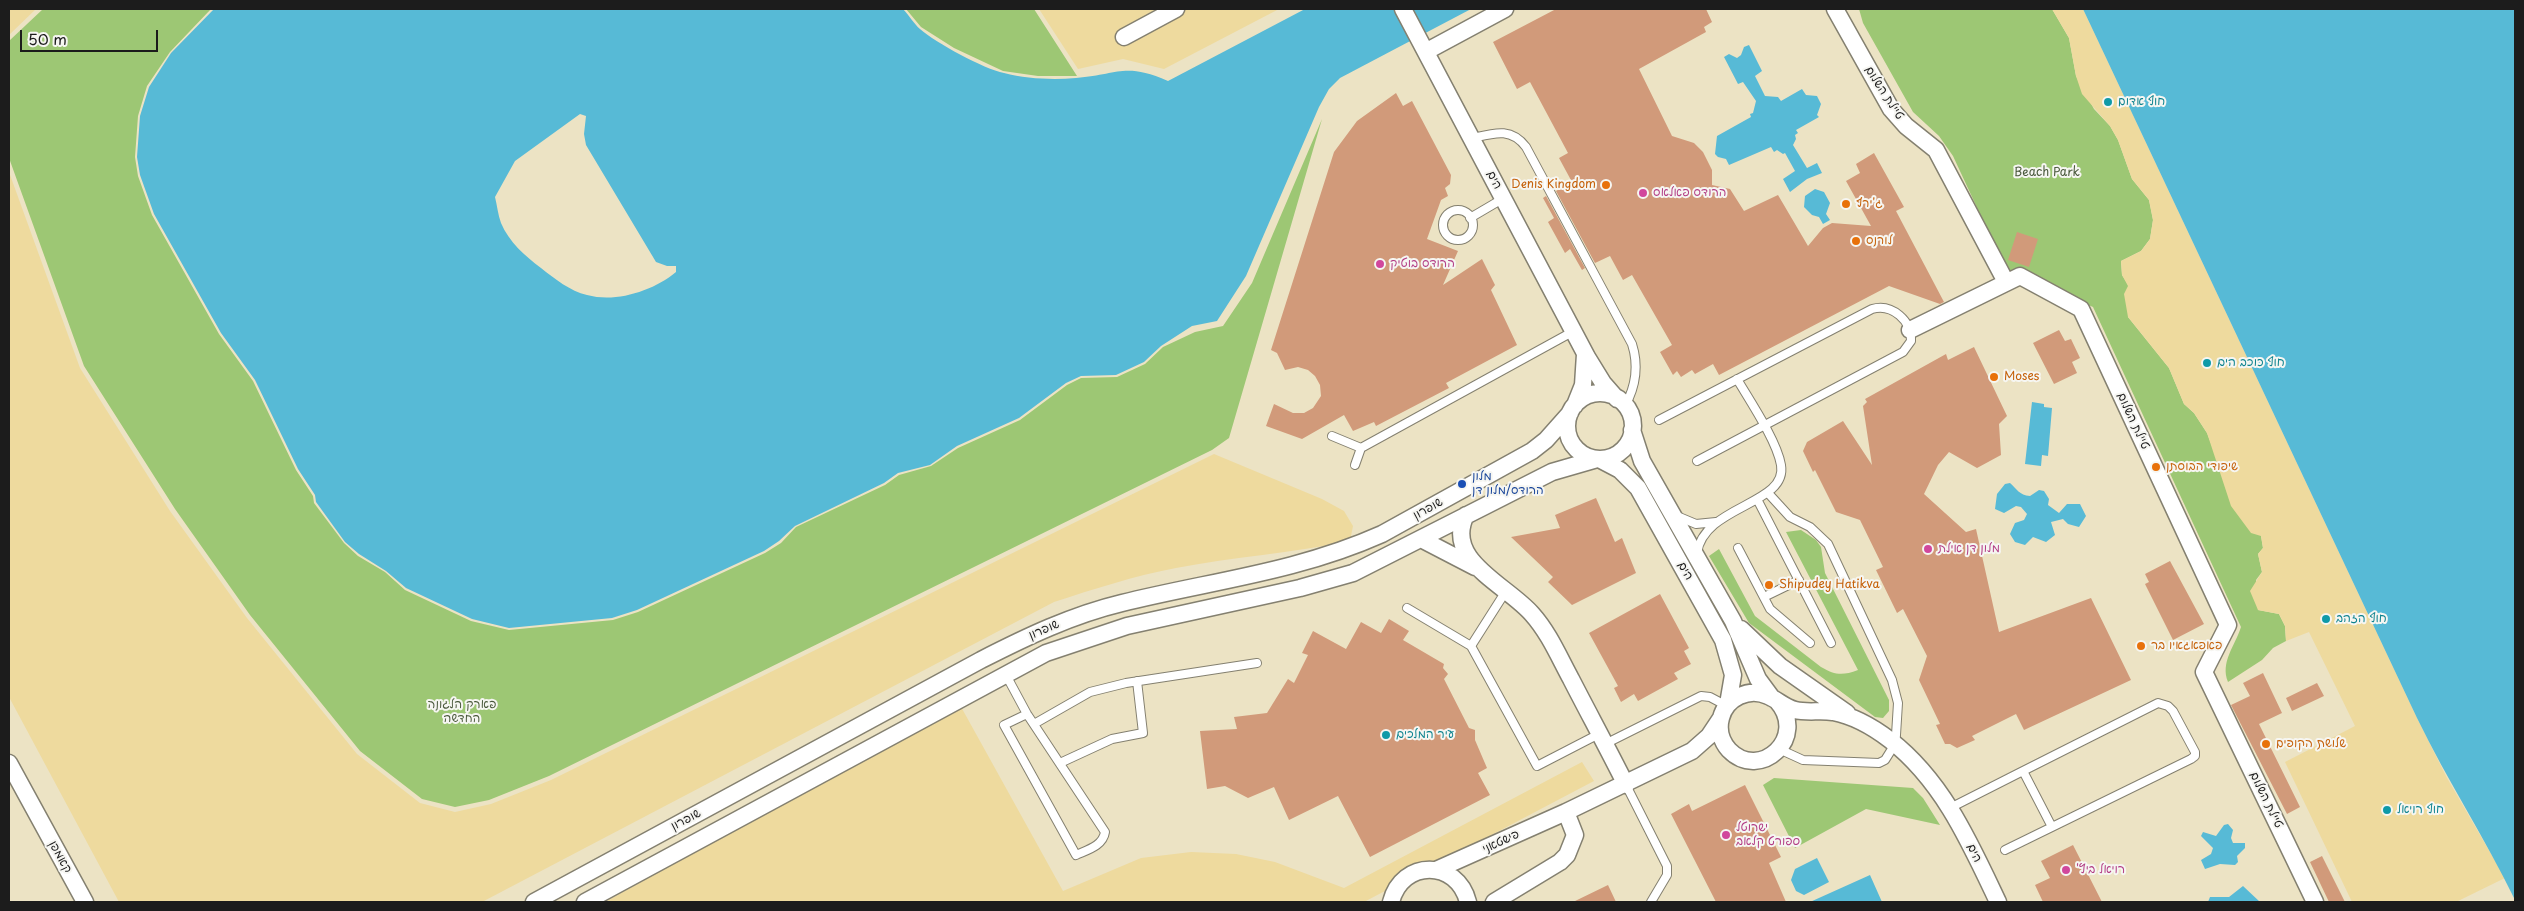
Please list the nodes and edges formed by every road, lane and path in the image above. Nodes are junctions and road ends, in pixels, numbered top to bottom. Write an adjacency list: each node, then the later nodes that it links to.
1 (1176, 9): 5 (street)
2 (1404, 9): 6 (street, הים)
3 (1505, 9): 6 (street)
4 (1835, 9): 10 (street, טיילת השלום)
5 (1124, 37)
6 (1425, 47): 7 (street, הים)
7 (1473, 138): 8 (street, הים); 15 (lane)
8 (1504, 198): 9 (lane); 12 (street, הים)
9 (1470, 218)
10 (2006, 282): 11 (street); 74 (street, טיילת השלום)
11 (1910, 330): 14 (lane); 18 (lane)
12 (1574, 331): 13 (street, הים); 21 (lane)
13 (1585, 352): 15 (street, הים); 16 (street)
14 (1737, 379): 17 (lane); 18 (lane)
15 (1621, 403): 16 (street); 19 (street)
16 (1572, 409): 22 (street); 67 (street, שופרון)
17 (1659, 420)
18 (1763, 426): 23 (lane); 25 (lane)
19 (1632, 430): 22 (street); 27 (street, הים)
20 (1332, 436): 21 (lane)
21 (1361, 448): 24 (lane)
22 (1598, 459): 28 (street, שופרון); 46 (street, הים)
23 (1698, 461)
24 (1355, 465)
25 (1768, 492): 26 (lane); 51 (lane)
26 (1757, 499): 29 (lane); 34 (lane)
27 (1672, 513): 29 (lane); 32 (street, הים)
28 (1466, 515): 30 (street, שופרון); 33 (street)
29 (1716, 522): 32 (lane)
30 (1421, 539): 33 (street); 43 (street, שופרון)
31 (1738, 548): 36 (lane)
32 (1698, 560): 38 (street, הים)
33 (1480, 570): 35 (street)
34 (1799, 580): 36 (lane); 40 (lane)
35 (1506, 590): 41 (lane); 50 (street)
36 (1764, 597): 39 (lane)
37 (1407, 608): 41 (lane)
38 (1731, 618): 45 (street, הים); 48 (street, הים)
39 (1810, 643)
40 (1831, 643)
41 (1471, 646): 50 (lane)
42 (1257, 663): 44 (lane)
43 (1006, 675): 47 (lane); 68 (street, שופרון)
44 (1137, 682): 49 (lane); 56 (lane)
45 (1774, 699): 46 (street); 48 (street, הים); 52 (street)
46 (1725, 709): 50 (lane); 53 (street, פישטאני); 54 (street)
47 (1028, 714): 49 (lane); 56 (lane)
48 (1864, 723): 51 (street, הים)
49 (1034, 724): 56 (lane)
50 (1602, 739): 58 (street)
51 (1895, 744): 52 (lane); 59 (street, הים)
52 (1779, 749): 54 (street)
53 (1692, 751): 54 (street, פישטאני); 58 (street, פישטאני)
54 (1736, 755)
55 (9, 763): 61 (street, קאמפן)
56 (1060, 763)
57 (2023, 771): 59 (lane); 62 (lane); 62 (lane)
58 (1626, 784): 60 (street, פישטאני); 72 (lane)
59 (1950, 808): 73 (street, הים)
60 (1566, 812): 64 (street, פישטאני); 71 (street)
61 (35, 813): 65 (street, קאמפן); 66 (street, קאמפן)
62 (2052, 827): 63 (lane)
63 (2005, 850)
64 (1436, 870): 69 (street, פישטאני); 70 (street)
65 (76, 902)
66 (85, 902)
67 (534, 902)
68 (585, 902)
69 (1392, 902)
70 (1468, 902)
71 (1494, 902)
72 (1652, 902)
73 (1998, 902)
74 (2315, 902)

